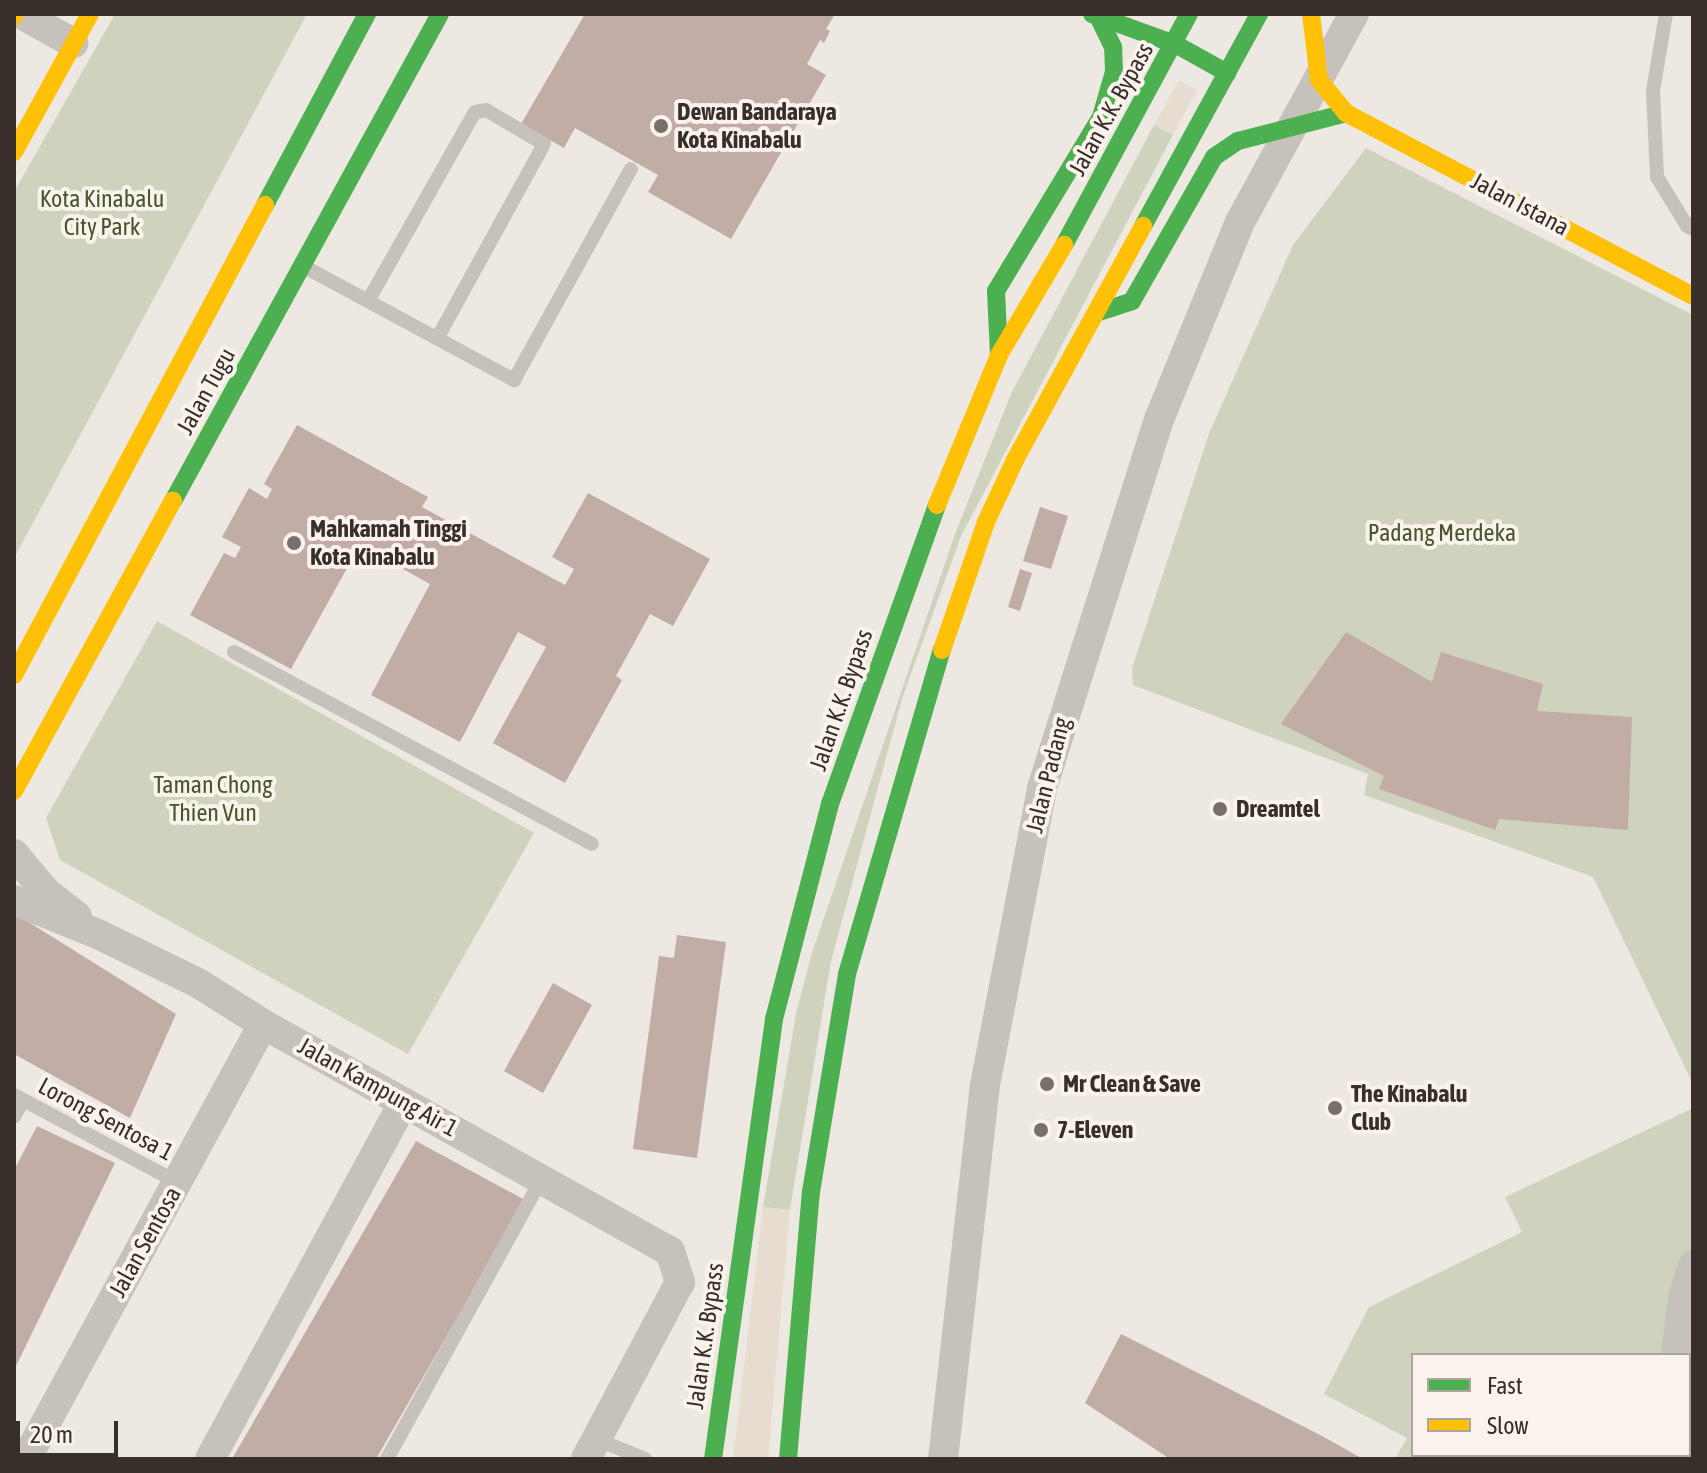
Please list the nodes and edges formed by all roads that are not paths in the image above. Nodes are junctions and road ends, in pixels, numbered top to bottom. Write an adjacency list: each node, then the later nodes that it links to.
1 (90, 14): 11 (main road)
2 (367, 14): 27 (main road, Jalan Tugu)
3 (440, 14): 20 (main road, Jalan Tugu)
4 (1189, 14): 12 (main road, Jalan K.K. Bypass)
5 (1259, 14): 13 (main road)
6 (1311, 14): 14 (main road)
7 (1354, 14): 14 (street, Jalan Padang)
8 (1666, 14): 19 (lane)
9 (17, 15): 11 (street)
10 (1096, 16): 12 (main road); 25 (main road)
11 (73, 43): 17 (main road)
12 (1175, 44): 13 (main road); 25 (main road, Jalan K.K. Bypass)
13 (1227, 73): 23 (main road)
14 (1319, 80): 15 (main road); 16 (street, Jalan Padang)
15 (1346, 113): 16 (main road); 21 (main road, Jalan Istana)
16 (1289, 127): 23 (main road); 48 (street, Jalan Padang)
17 (14, 152)
18 (631, 169): 24 (lane)
19 (1693, 229)
20 (302, 265): 22 (lane); 28 (main road, Jalan Tugu)
21 (1693, 296)
22 (368, 301): 24 (lane); 24 (lane)
23 (1096, 313): 47 (main road)
24 (437, 339)
25 (999, 355): 46 (main road, Jalan K.K. Bypass)
26 (234, 652): 29 (lane)
27 (14, 675)
28 (14, 791)
29 (592, 844)
30 (14, 854): 32 (street, Jalan Kampung Air 1)
31 (14, 900): 32 (street, Jalan Kampung Air 1)
32 (100, 935): 33 (street, Jalan Kampung Air 1)
33 (263, 1024): 35 (street, Jalan Kampung Air 1); 38 (street, Jalan Sentosa)
34 (19, 1097): 36 (lane); 38 (lane, Lorong Sentosa 1)
35 (404, 1102): 37 (street, Jalan Kampung Air 1); 43 (street)
36 (14, 1117)
37 (542, 1178): 41 (street, Jalan Kampung Air 1); 44 (lane)
38 (177, 1182): 42 (street, Jalan Sentosa)
39 (1693, 1265): 40 (street)
40 (1676, 1353)
41 (591, 1449): 45 (lane)
42 (26, 1459)
43 (210, 1459)
44 (387, 1459)
45 (645, 1459)
46 (713, 1459)
47 (788, 1459)
48 (943, 1459)

